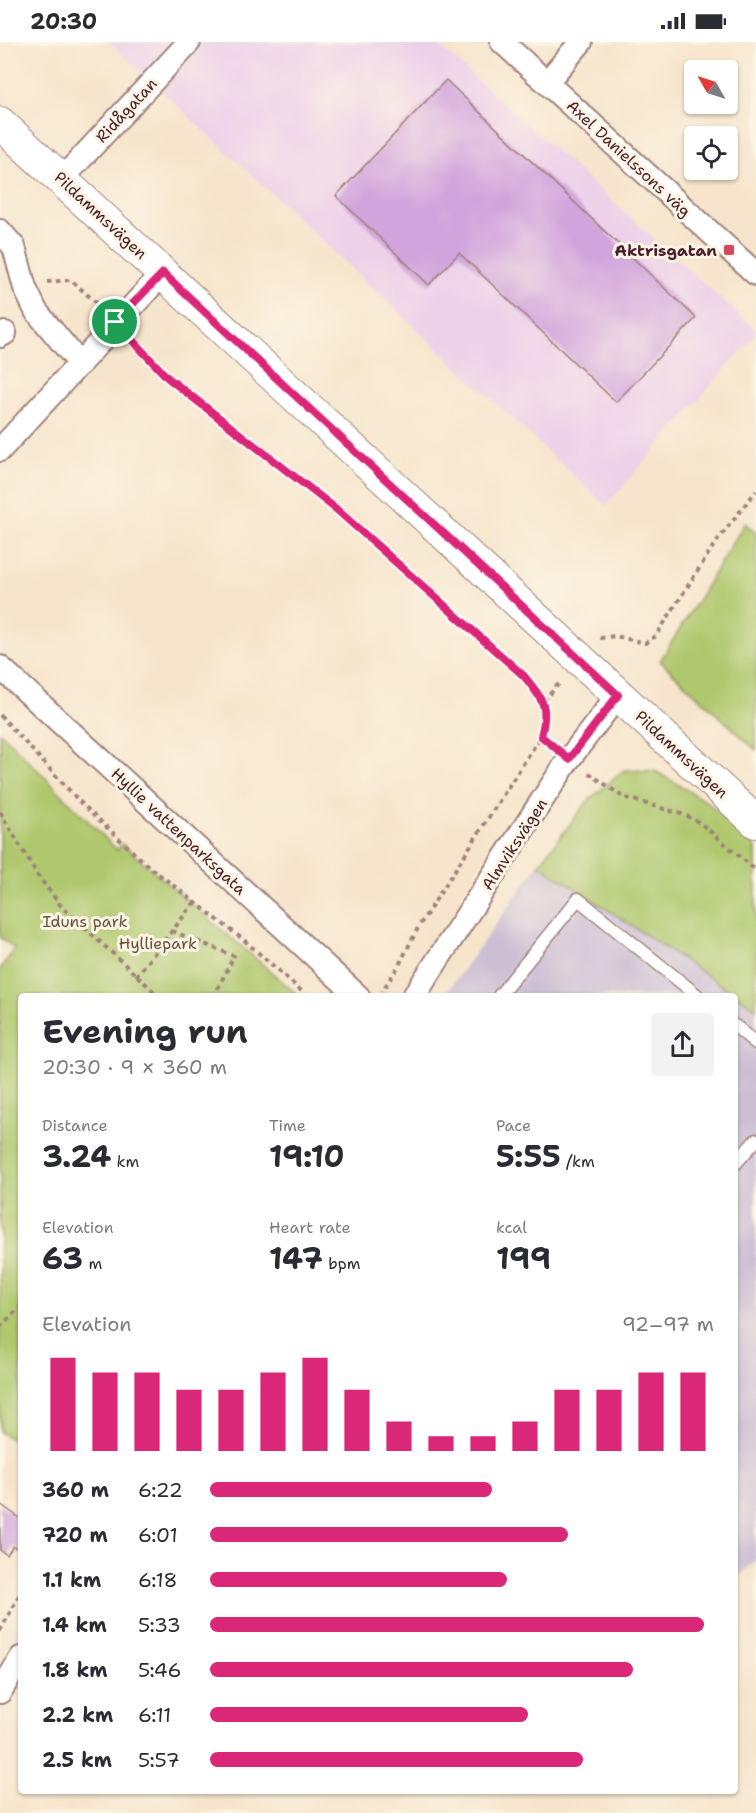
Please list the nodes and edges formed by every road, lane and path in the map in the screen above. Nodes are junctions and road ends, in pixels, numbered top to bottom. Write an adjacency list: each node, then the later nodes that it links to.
1 (189, 42): 6 (street, Ridågatan)
2 (502, 42): 4 (street, Axel Danielssons väg)
3 (581, 42): 4 (street)
4 (547, 82): 9 (street, Axel Danielssons väg)
5 (0, 123): 6 (main road, Pildammsvägen)
6 (62, 179): 8 (main road, Pildammsvägen)
7 (0, 231): 10 (street)
8 (163, 273): 11 (street); 17 (main road, Pildammsvägen)
9 (756, 274)
10 (25, 288): 11 (path); 12 (street)
11 (115, 322): 12 (street); 19 (path)
12 (80, 364): 13 (street)
13 (0, 450)
14 (756, 490): 15 (path)
15 (599, 638)
16 (0, 667): 30 (street, Hyllie vattenparksgata)
17 (618, 695): 20 (street, Almviksvägen); 22 (main road, Pildammsvägen)
18 (0, 715): 24 (path)
19 (541, 736): 20 (path); 31 (path)
20 (569, 759): 23 (path); 32 (street, Almviksvägen)
21 (0, 812): 26 (path)
22 (756, 822)
23 (756, 870)
24 (195, 902): 25 (path); 29 (path)
25 (172, 931): 26 (path); 28 (path)
26 (136, 976): 27 (path)
27 (156, 993)
28 (216, 993)
29 (304, 993)
30 (355, 993)
31 (381, 993)
32 (416, 993)
33 (501, 993): 34 (lane)
34 (694, 993)
35 (738, 1028): 36 (lane)
36 (756, 1043)
37 (756, 1140): 38 (lane)
38 (738, 1161)
39 (18, 1309): 40 (path)
40 (0, 1327)
41 (18, 1598): 42 (path)
42 (0, 1631)
43 (18, 1663): 44 (street)
44 (0, 1692)

